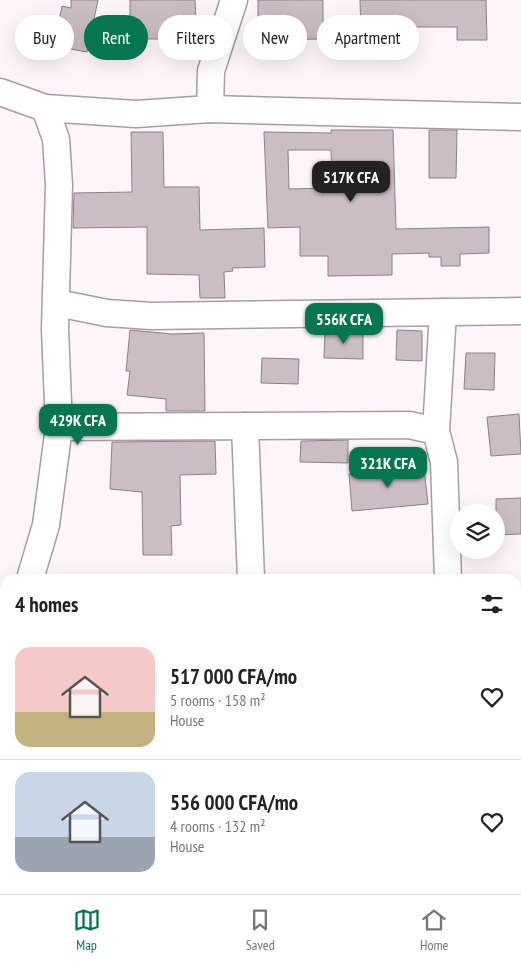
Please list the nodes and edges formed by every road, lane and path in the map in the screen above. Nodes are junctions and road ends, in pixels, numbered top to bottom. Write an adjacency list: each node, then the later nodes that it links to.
1 (234, 0): 4 (street)
2 (0, 92): 3 (street)
3 (45, 108): 4 (street); 6 (street)
4 (210, 109): 5 (street)
5 (521, 117)
6 (57, 303): 8 (street); 10 (street)
7 (521, 311): 8 (street)
8 (443, 312): 11 (street)
9 (245, 426): 10 (street); 11 (street); 13 (street)
10 (59, 427): 12 (street)
11 (436, 431): 14 (street)
12 (31, 574)
13 (251, 574)
14 (448, 574)

